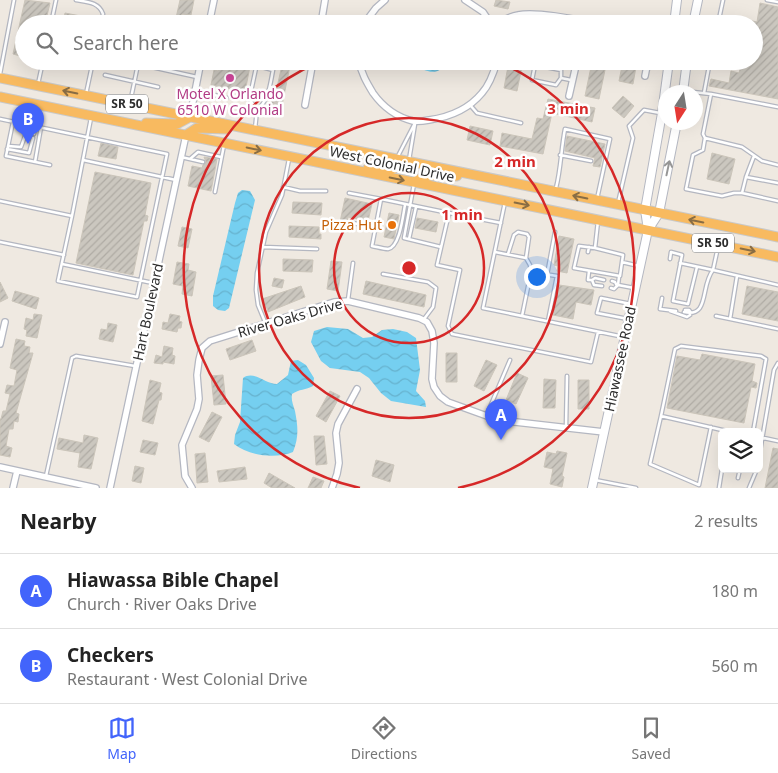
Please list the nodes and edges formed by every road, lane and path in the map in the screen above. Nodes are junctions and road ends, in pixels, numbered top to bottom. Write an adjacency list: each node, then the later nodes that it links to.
1 (14, 0): 42 (lane)
2 (56, 0): 13 (lane)
3 (76, 0): 14 (lane)
4 (214, 0): 15 (street)
5 (325, 0): 16 (street)
6 (385, 0): 17 (street)
7 (465, 0): 18 (street)
8 (677, 0): 21 (main road)
9 (698, 0): 22 (main road)
10 (723, 0): 23 (lane)
11 (767, 0): 12 (lane)
12 (778, 2)
13 (53, 15)
14 (103, 15)
15 (211, 15)
16 (322, 15)
17 (371, 15)
18 (485, 15)
19 (521, 15): 20 (street)
20 (537, 15)
21 (675, 15)
22 (695, 15)
23 (720, 15)
24 (41, 70): 50 (lane)
25 (91, 70): 55 (lane)
26 (137, 70): 47 (lane)
27 (166, 70): 44 (lane)
28 (199, 70): 44 (street)
29 (256, 70): 63 (lane)
30 (273, 70): 63 (lane)
31 (311, 70): 60 (street)
32 (361, 70): 70 (street)
33 (494, 70): 61 (street)
34 (534, 70): 45 (lane)
35 (561, 70): 45 (lane)
36 (575, 70): 46 (street)
37 (646, 70): 43 (street)
38 (668, 70): 48 (main road, Hiawassee Road)
39 (686, 70): 49 (main road)
40 (708, 70): 53 (lane)
41 (105, 75): 47 (lane)
42 (0, 76): 50 (highway, West Colonial Drive / SR 50)
43 (645, 76)
44 (198, 77): 52 (street)
45 (561, 78): 46 (lane)
46 (573, 81): 56 (street)
47 (134, 82): 51 (lane); 59 (lane)
48 (666, 85)
49 (684, 85)
50 (38, 86): 55 (highway, West Colonial Drive / SR 50, one-way to 50)
51 (158, 87)
52 (195, 91): 58 (lane); 66 (street)
53 (704, 93): 54 (lane)
54 (711, 94): 62 (lane); 80 (lane)
55 (86, 96): 59 (highway, West Colonial Drive / SR 50)
56 (570, 96)
57 (0, 97): 65 (highway, West Colonial Drive / SR 50)
58 (227, 98)
59 (129, 104): 66 (highway, West Colonial Drive / SR 50)
60 (304, 104)
61 (470, 105): 70 (street); 71 (lane)
62 (778, 107)
63 (257, 110): 75 (lane)
64 (658, 113): 115 (lane)
65 (91, 116): 69 (highway, West Colonial Drive / SR 50); 79 (lane)
66 (190, 117): 69 (highway); 75 (highway, West Colonial Drive / SR 50)
67 (0, 119): 68 (lane)
68 (13, 122): 72 (lane); 82 (lane)
69 (121, 122): 78 (highway, West Colonial Drive / SR 50)
70 (415, 122): 89 (lane); 94 (lane)
71 (521, 122)
72 (27, 125): 73 (lane); 82 (lane)
73 (35, 126): 74 (lane); 82 (lane)
74 (41, 127): 79 (lane); 92 (lane)
75 (254, 130): 78 (highway); 89 (highway, West Colonial Drive / SR 50)
76 (659, 130): 119 (main road, Hiawassee Road)
77 (675, 130): 121 (main road, Hiawassee Road, one-way to 77)
78 (186, 135): 81 (highway, West Colonial Drive / SR 50); 86 (street, Hart Boulevard)
79 (88, 137): 90 (lane); 99 (lane)
80 (705, 138): 85 (lane); 109 (lane)
81 (224, 143): 84 (highway, West Colonial Drive / SR 50, one-way to 84); 87 (lane)
82 (7, 147): 92 (lane)
83 (560, 155): 91 (lane); 107 (lane); 111 (lane)
84 (289, 156): 97 (highway, West Colonial Drive / SR 50); 104 (lane)
85 (754, 156): 96 (lane); 100 (lane)
86 (181, 157): 88 (lane); 101 (street, Hart Boulevard)
87 (221, 157): 88 (lane); 106 (lane)
88 (190, 159): 93 (lane)
89 (397, 159): 94 (highway, West Colonial Drive / SR 50)
90 (83, 160): 99 (lane); 122 (lane)
91 (591, 161)
92 (35, 162): 95 (lane)
93 (203, 162)
94 (409, 162): 97 (highway); 98 (highway, West Colonial Drive / SR 50)
95 (50, 165)
96 (778, 165)
97 (345, 168): 102 (highway, West Colonial Drive / SR 50, one-way to 102)
98 (477, 176): 102 (highway); 107 (highway, West Colonial Drive / SR 50)
99 (163, 177): 101 (lane); 164 (lane)
100 (746, 177): 103 (lane); 109 (lane)
101 (176, 180): 168 (street, Hart Boulevard)
102 (414, 182): 113 (highway, West Colonial Drive / SR 50); 117 (lane)
103 (778, 183)
104 (283, 187): 105 (lane); 133 (lane)
105 (326, 191)
106 (215, 192)
107 (556, 192): 111 (highway, West Colonial Drive / SR 50, one-way to 107)
108 (349, 193): 110 (lane)
109 (742, 193): 114 (lane)
110 (381, 200): 116 (lane); 126 (lane)
111 (597, 200): 115 (highway, West Colonial Drive / SR 50)
112 (0, 201): 122 (lane)
113 (506, 201): 123 (highway, West Colonial Drive / SR 50, one-way to 123); 125 (lane)
114 (778, 201)
115 (618, 204): 119 (highway, West Colonial Drive / SR 50)
116 (405, 205): 117 (lane); 126 (lane)
117 (410, 206): 118 (lane); 130 (lane)
118 (416, 207): 120 (lane); 130 (lane)
119 (645, 210): 121 (highway, West Colonial Drive / SR 50); 127 (main road, Hiawassee Road)
120 (448, 213): 125 (lane); 134 (lane)
121 (659, 213): 127 (main road, Hiawassee Road); 129 (highway, West Colonial Drive / SR 50, one-way to 121)
122 (72, 216): 142 (lane)
123 (598, 220): 127 (highway, West Colonial Drive / SR 50); 136 (lane)
124 (352, 223): 126 (lane)
125 (501, 223): 139 (lane)
126 (376, 227)
127 (648, 230): 132 (highway, West Colonial Drive / SR 50); 152 (main road, Hiawassee Road)
128 (555, 232): 161 (lane)
129 (778, 237)
130 (409, 239): 134 (lane)
131 (0, 242): 142 (lane)
132 (718, 244): 144 (highway, West Colonial Drive / SR 50, one-way to 144); 156 (lane)
133 (263, 247): 137 (lane); 188 (lane)
134 (441, 247): 190 (lane)
135 (589, 247): 136 (lane); 140 (lane); 155 (lane)
136 (595, 248): 138 (lane)
137 (317, 249)
138 (606, 251): 143 (lane); 147 (lane)
139 (495, 252): 141 (lane); 181 (lane)
140 (588, 252)
141 (508, 254): 145 (lane); 145 (lane)
142 (64, 255): 150 (lane)
143 (605, 256)
144 (778, 256)
145 (526, 258): 158 (lane)
146 (670, 259): 149 (lane)
147 (622, 262): 152 (lane); 162 (lane)
148 (353, 263): 175 (lane)
149 (680, 263): 153 (lane); 153 (lane)
150 (62, 264): 164 (lane); 164 (lane)
151 (585, 264): 155 (lane)
152 (640, 266): 173 (main road, Hiawassee Road)
153 (696, 267): 156 (lane)
154 (603, 268): 159 (lane)
155 (584, 270): 157 (lane)
156 (713, 270): 163 (lane); 180 (lane)
157 (589, 271): 159 (lane); 165 (lane)
158 (531, 272): 161 (lane); 181 (lane)
159 (602, 273): 162 (lane)
160 (383, 274): 184 (lane)
161 (547, 275): 187 (lane)
162 (620, 276): 171 (lane)
163 (737, 276): 169 (lane); 183 (lane)
164 (141, 280): 168 (lane)
165 (592, 280): 166 (lane); 170 (lane)
166 (604, 280)
167 (612, 281): 171 (lane)
168 (154, 283): 195 (street, Hart Boulevard)
169 (778, 284)
170 (602, 286)
171 (618, 286): 172 (lane); 173 (lane)
172 (611, 288)
173 (636, 289): 176 (main road, Hiawassee Road)
174 (662, 298): 178 (lane)
175 (348, 301): 184 (street, River Oaks Drive); 188 (street, River Oaks Drive)
176 (632, 304): 185 (main road, Hiawassee Road); 185 (lane)
177 (677, 309): 178 (lane)
178 (668, 311): 180 (lane)
179 (684, 311): 180 (lane)
180 (692, 314)
181 (522, 316): 187 (lane)
182 (716, 316): 183 (lane)
183 (730, 319): 189 (lane)
184 (423, 320): 198 (street)
185 (629, 320): 191 (main road, Hiawassee Road)
186 (5, 322): 192 (street)
187 (548, 322): 190 (lane)
188 (265, 324): 219 (street, River Oaks Drive)
189 (778, 329)
190 (598, 332): 191 (lane)
191 (625, 337): 205 (main road, Hiawassee Road)
192 (0, 344)
193 (510, 360): 198 (lane)
194 (778, 363): 203 (lane)
195 (136, 367): 213 (lane); 218 (street, Hart Boulevard)
196 (567, 376): 200 (lane)
197 (357, 389): 220 (street)
198 (486, 415): 200 (street)
199 (661, 416): 201 (lane); 201 (lane); 202 (lane)
200 (566, 427): 205 (street)
201 (711, 428): 204 (lane)
202 (754, 428)
203 (763, 428)
204 (718, 429)
205 (604, 432): 215 (main road, Hiawassee Road)
206 (763, 438): 207 (lane)
207 (778, 441)
208 (0, 467): 209 (street)
209 (17, 471): 213 (street); 216 (street)
210 (721, 473): 223 (lane)
211 (739, 473): 214 (lane)
212 (756, 473): 224 (lane)
213 (46, 477): 217 (street)
214 (738, 478)
215 (594, 479): 221 (main road, Hiawassee Road); 222 (lane)
216 (13, 488)
217 (96, 488)
218 (110, 488)
219 (192, 488)
220 (332, 488)
221 (592, 488)
222 (636, 488)
223 (718, 488)
224 (750, 488)

